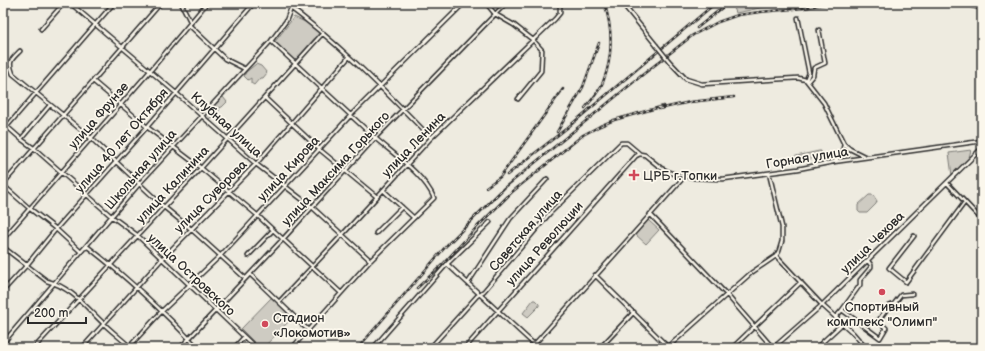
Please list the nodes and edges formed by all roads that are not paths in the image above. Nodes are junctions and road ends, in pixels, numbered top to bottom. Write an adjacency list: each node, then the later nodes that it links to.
1 (64, 3): 19 (street)
2 (70, 3): 18 (street, Клубная улица)
3 (114, 3): 18 (street)
4 (161, 3): 24 (street)
5 (181, 3): 17 (street)
6 (207, 3): 17 (street, улица Фрунзе)
7 (254, 3): 25 (street, улица 40 лет Октября)
8 (284, 3): 14 (street)
9 (464, 3): 33 (street, улица Кирова)
10 (486, 3): 15 (street)
11 (506, 3): 15 (street, улица Максима Горького)
12 (560, 3): 22 (street, улица Ленина)
13 (622, 3): 32 (street, bridge)
14 (291, 8): 21 (street); 23 (street, Школьная улица)
15 (495, 14): 22 (street); 41 (street, улица Максима Горького)
16 (798, 18): 32 (street)
17 (190, 24): 25 (street); 30 (street, улица Фрунзе)
18 (96, 25): 24 (street, Клубная улица); 35 (street)
19 (41, 29)
20 (819, 30): 32 (street)
21 (323, 33): 27 (street); 28 (street, улица Калинина)
22 (533, 40): 38 (street); 51 (street, улица Ленина)
23 (271, 41): 28 (street); 29 (street, Школьная улица)
24 (122, 48): 30 (street, Клубная улица); 31 (street)
25 (214, 49): 29 (street); 36 (street, улица 40 лет Октября)
26 (20, 51): 35 (street)
27 (349, 57): 33 (street); 34 (street, улица Суворова)
28 (295, 63): 34 (street); 37 (street, улица Калинина)
29 (245, 69): 44 (street, Школьная улица)
30 (150, 71): 36 (street, Клубная улица); 40 (street, улица Фрунзе)
31 (93, 81): 40 (street); 42 (street)
32 (807, 81): 57 (street)
33 (380, 86): 41 (street); 43 (street, улица Кирова)
34 (322, 88): 43 (street); 45 (street, улица Суворова)
35 (37, 93): 39 (street); 47 (street)
36 (176, 93): 44 (street, Клубная улица); 48 (street, улица 40 лет Октября)
37 (265, 98): 45 (street); 54 (street, улица Калинина)
38 (518, 99)
39 (50, 105): 42 (street); 52 (street)
40 (120, 106): 48 (street); 53 (street, улица Фрунзе)
41 (402, 109): 50 (street, улица Максима Горького); 51 (street)
42 (63, 115): 53 (street); 59 (street)
43 (351, 115): 50 (street); 61 (street, улица Кирова)
44 (201, 116): 54 (street, Клубная улица); 58 (street, Школьная улица)
45 (292, 122): 61 (street); 66 (street, улица Суворова)
46 (3, 123): 47 (street, улица Островского)
47 (7, 127): 49 (street); 52 (street, улица Островского)
48 (147, 127): 58 (street); 64 (street, улица 40 лет Октября)
49 (3, 131)
50 (375, 138): 67 (street); 69 (street, улица Максима Горького)
51 (431, 138): 67 (street, улица Ленина)
52 (21, 139): 59 (street, улица Островского)
53 (92, 139): 64 (street); 70 (street, улица Фрунзе)
54 (227, 139): 66 (street, Клубная улица); 68 (street, улица Калинина)
55 (982, 141): 56 (street, Горная улица)
56 (974, 142): 60 (street); 63 (street, Горная улица)
57 (844, 144): 63 (street); 65 (street)
58 (172, 147): 68 (street); 74 (street, Школьная улица)
59 (34, 148): 70 (street, улица Островского); 76 (street)
60 (982, 148): 75 (street, улица Чехова)
61 (320, 149): 69 (street); 77 (street, улица Кирова)
62 (640, 154): 72 (street, Горная улица); 125 (street, Советская улица); 131 (street, улица Революции)
63 (866, 158): 65 (street, Горная улица)
64 (116, 161): 74 (street); 80 (street, улица 40 лет Октября)
65 (833, 162): 71 (street, Горная улица)
66 (256, 164): 77 (street, Клубная улица); 79 (street, улица Суворова)
67 (406, 165): 78 (street, улица Ленина); 90 (street)
68 (201, 168): 79 (street); 83 (street, улица Калинина)
69 (346, 171): 81 (street); 84 (street, улица Максима Горького)
70 (61, 172): 80 (street, улица Островского); 86 (street, улица Фрунзе)
71 (769, 173): 72 (street, Горная улица); 106 (street)
72 (685, 176): 87 (street)
73 (547, 179): 119 (street)
74 (140, 183): 83 (street); 89 (street, Школьная улица)
75 (947, 183): 82 (street); 109 (street, улица Чехова)
76 (3, 184): 86 (street)
77 (284, 185): 84 (street, Клубная улица); 88 (street, улица Кирова)
78 (383, 190): 81 (street, улица Ленина); 85 (street)
79 (229, 192): 88 (street); 94 (street, улица Суворова)
80 (87, 194): 89 (street, улица Островского); 93 (street, улица 40 лет Октября)
81 (376, 197): 97 (street, улица Ленина)
82 (965, 202): 91 (street); 99 (street)
83 (164, 206): 94 (street); 98 (street, улица Калинина)
84 (312, 207): 97 (street, Клубная улица); 101 (street, улица Максима Горького)
85 (402, 207): 90 (street); 96 (street)
86 (29, 208): 93 (street); 100 (street, улица Фрунзе)
87 (650, 214): 115 (street); 126 (street)
88 (257, 215): 95 (street); 104 (street, улица Кирова)
89 (112, 216): 98 (street, улица Островского); 103 (street, Школьная улица)
90 (414, 218): 108 (street)
91 (982, 220)
92 (490, 222): 111 (street)
93 (56, 229): 103 (street); 112 (street, улица 40 лет Октября)
94 (191, 229): 104 (street); 107 (street, улица Суворова)
95 (273, 230): 101 (street); 105 (street)
96 (376, 233)
97 (343, 234): 108 (street, Клубная улица); 113 (street, улица Ленина)
98 (137, 235): 107 (street, улица Островского); 110 (street, улица Калинина)
99 (914, 236)
100 (3, 239)
101 (283, 239): 113 (street); 114 (street, улица Максима Горького)
102 (3, 247): 112 (street)
103 (81, 252): 110 (street); 118 (street, Школьная улица)
104 (221, 255): 116 (street); 120 (street, улица Кирова)
105 (248, 256)
106 (776, 256): 117 (street); 126 (street)
107 (162, 259): 120 (street, улица Островского); 121 (street, улица Суворова)
108 (370, 260): 123 (street)
109 (868, 261): 129 (street, улица Чехова); 132 (street)
110 (111, 264): 121 (street); 127 (street, улица Калинина)
111 (447, 264): 119 (street); 153 (street)
112 (26, 266): 118 (street); 122 (street, улица 40 лет Октября)
113 (312, 267): 123 (street); 128 (street, улица Ленина)
114 (250, 274): 116 (street, улица Максима Горького); 128 (street)
115 (595, 275): 134 (street); 143 (street)
116 (245, 278): 130 (street, улица Максима Горького)
117 (801, 282): 129 (street); 138 (street)
118 (55, 283): 127 (street); 142 (street, Школьная улица)
119 (468, 283): 125 (street)
120 (190, 284): 130 (street, улица Островского); 133 (street, улица Кирова)
121 (136, 287): 133 (street); 136 (street, улица Суворова)
122 (3, 291)
123 (341, 293): 139 (street)
124 (912, 294): 132 (street)
125 (479, 295): 131 (street); 154 (street, Советская улица)
126 (727, 295): 138 (street); 144 (street)
127 (79, 300): 136 (street); 145 (street, улица Калинина)
128 (279, 302): 139 (street)
129 (822, 305): 135 (street); 160 (street, улица Чехова)
130 (216, 309): 140 (street, улица Островского); 141 (street, улица Максима Горького)
131 (497, 310): 143 (street); 155 (street, улица Революции)
132 (842, 310): 135 (street)
133 (162, 311): 141 (street); 147 (street, улица Кирова)
134 (634, 312): 144 (street); 158 (street)
135 (836, 318): 137 (street)
136 (104, 324): 146 (street, улица Суворова); 147 (street)
137 (842, 324): 161 (street); 162 (street)
138 (753, 327): 159 (street); 160 (street)
139 (308, 330): 152 (street)
140 (244, 337): 150 (street); 151 (street, улица Островского)
141 (189, 338): 148 (street, улица Максима Горького); 149 (street)
142 (3, 343)
143 (534, 344): 156 (street); 157 (street)
144 (668, 347)
145 (34, 348)
146 (82, 348)
147 (129, 348)
148 (180, 348)
149 (198, 348)
150 (234, 348)
151 (256, 348)
152 (292, 348)
153 (373, 348)
154 (430, 348)
155 (465, 348)
156 (531, 348)
157 (538, 348)
158 (600, 348)
159 (732, 348)
160 (773, 348)
161 (816, 348)
162 (866, 348)

